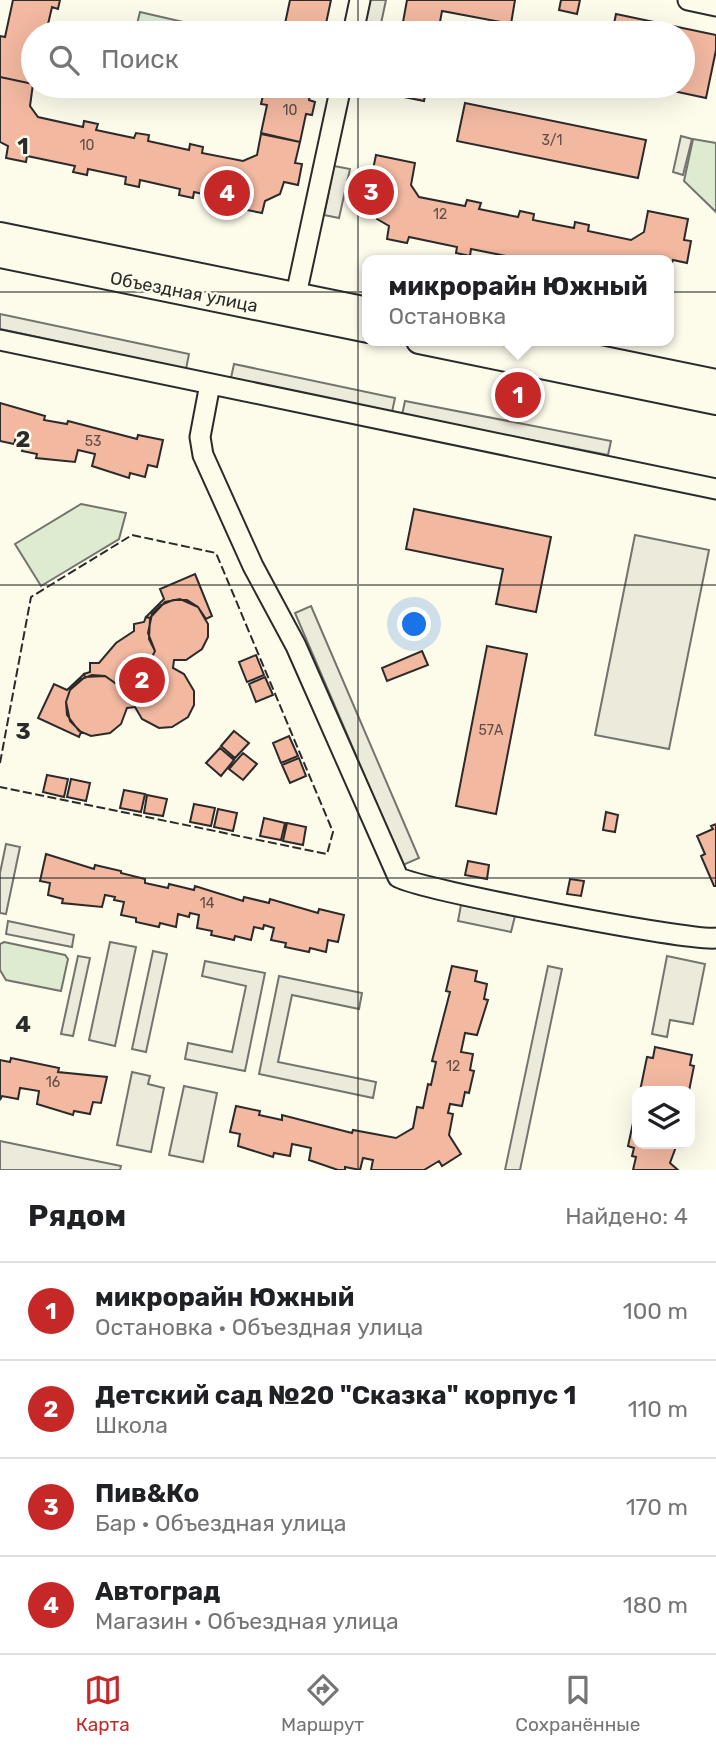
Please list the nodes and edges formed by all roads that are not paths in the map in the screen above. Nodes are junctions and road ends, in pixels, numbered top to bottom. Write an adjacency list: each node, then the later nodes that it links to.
1 (360, 0): 4 (street)
2 (688, 0): 3 (street)
3 (716, 6)
4 (356, 21)
5 (338, 98): 8 (street)
6 (0, 235): 8 (main road, Объездная улица)
7 (0, 255): 8 (main road, Объездная улица)
8 (294, 305): 9 (main road, Объездная улица); 10 (main road, Объездная улица)
9 (362, 310)
10 (362, 328)
11 (0, 340): 15 (street)
12 (443, 346): 16 (main road)
13 (540, 346): 14 (main road)
14 (716, 382)
15 (210, 384): 17 (street); 18 (street)
16 (716, 402)
17 (716, 489)
18 (716, 938)

